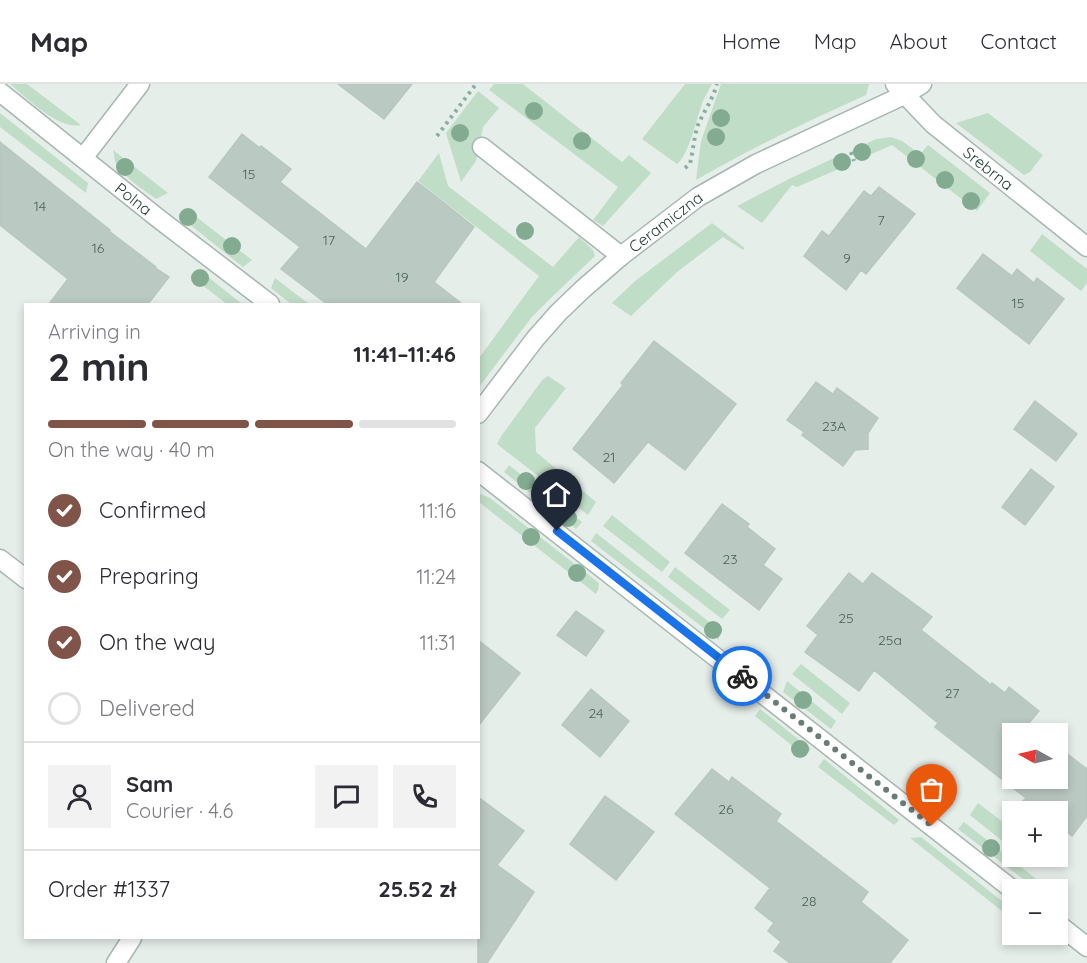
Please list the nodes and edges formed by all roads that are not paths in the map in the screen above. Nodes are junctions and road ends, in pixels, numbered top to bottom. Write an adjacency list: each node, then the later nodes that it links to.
1 (140, 84): 6 (street)
2 (922, 84): 3 (street, Ceramiczna)
3 (900, 89): 7 (street, Srebrna); 8 (street, Ceramiczna)
4 (0, 92): 6 (street, Polna)
5 (482, 147): 8 (street)
6 (83, 158): 9 (street, Polna)
7 (1087, 247)
8 (621, 256): 10 (street, Ceramiczna)
9 (269, 303)
10 (480, 411)
11 (480, 473): 14 (street)
12 (0, 559): 13 (street)
13 (24, 577)
14 (1002, 881)
15 (1068, 932): 17 (street)
16 (131, 939): 18 (street)
17 (1087, 947)
18 (116, 963)

